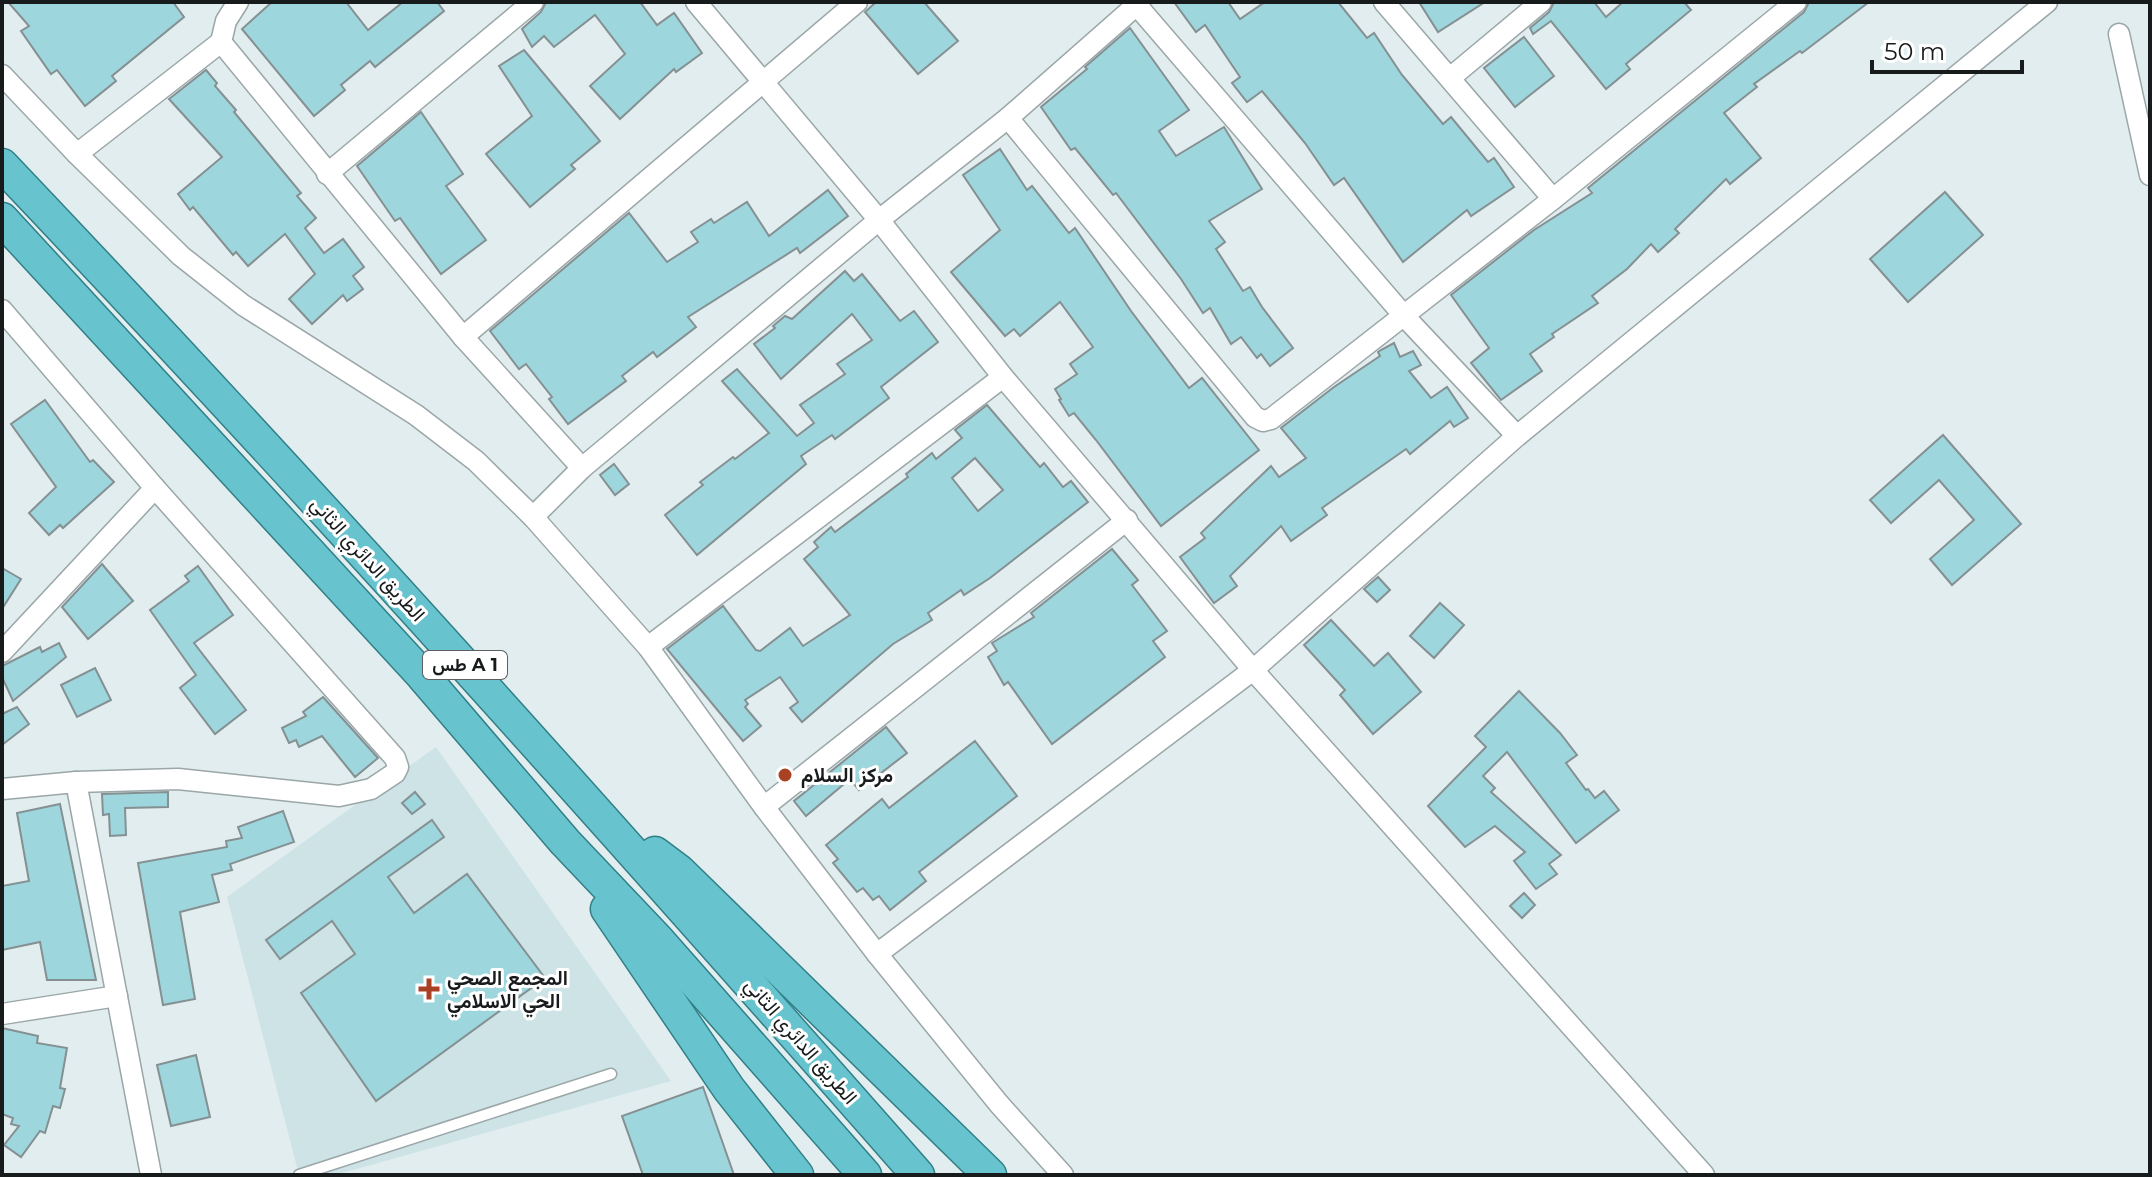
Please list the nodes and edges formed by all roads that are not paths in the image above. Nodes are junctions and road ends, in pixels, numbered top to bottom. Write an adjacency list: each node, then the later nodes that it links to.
1 (533, 2): 18 (street)
2 (696, 2): 14 (street)
3 (857, 2): 14 (street)
4 (1384, 2): 13 (street)
5 (1541, 2): 13 (street)
6 (1796, 2): 20 (street)
7 (2047, 2): 27 (street)
8 (1137, 3): 15 (street); 24 (street)
9 (230, 5): 11 (street)
10 (2119, 34): 19 (street)
11 (221, 42): 16 (street); 18 (street)
12 (2, 75): 16 (street)
13 (1450, 78): 20 (street)
14 (764, 81): 22 (street); 25 (street)
15 (1008, 118): 22 (street); 24 (street)
16 (77, 154): 30 (street)
17 (2, 165): 37 (highway, الطريق الدائري الثاني / طس A 1)
18 (327, 174): 25 (street)
19 (2150, 175)
20 (1553, 199): 24 (street)
21 (2, 219): 39 (highway, الطريق الدائري الثاني / طس A 1)
22 (879, 220): 26 (street); 28 (street)
23 (2, 310): 29 (street)
24 (1405, 317): 27 (street)
25 (463, 337): 28 (street)
26 (1003, 377): 31 (street); 32 (street)
27 (1517, 436): 34 (street)
28 (582, 468): 30 (street)
29 (155, 488): 33 (street); 35 (street)
30 (533, 517): 32 (street)
31 (1127, 520): 34 (street); 38 (street)
32 (648, 647): 38 (street)
33 (2, 652)
34 (1253, 670): 40 (street); 51 (street)
35 (76, 782): 36 (street); 41 (street)
36 (2, 789)
37 (589, 802): 48 (highway, الطريق الدائري الثاني / طس A 1); 49 (highway)
38 (764, 807): 40 (street)
39 (565, 842): 46 (highway); 47 (highway, الطريق الدائري الثاني / طس A 1)
40 (877, 954): 50 (street)
41 (117, 996): 42 (street); 44 (street)
42 (2, 1014)
43 (611, 1074): 45 (lane)
44 (151, 1175)
45 (299, 1175)
46 (797, 1175)
47 (865, 1175)
48 (918, 1175)
49 (990, 1175)
50 (1063, 1175)
51 (1704, 1175)

